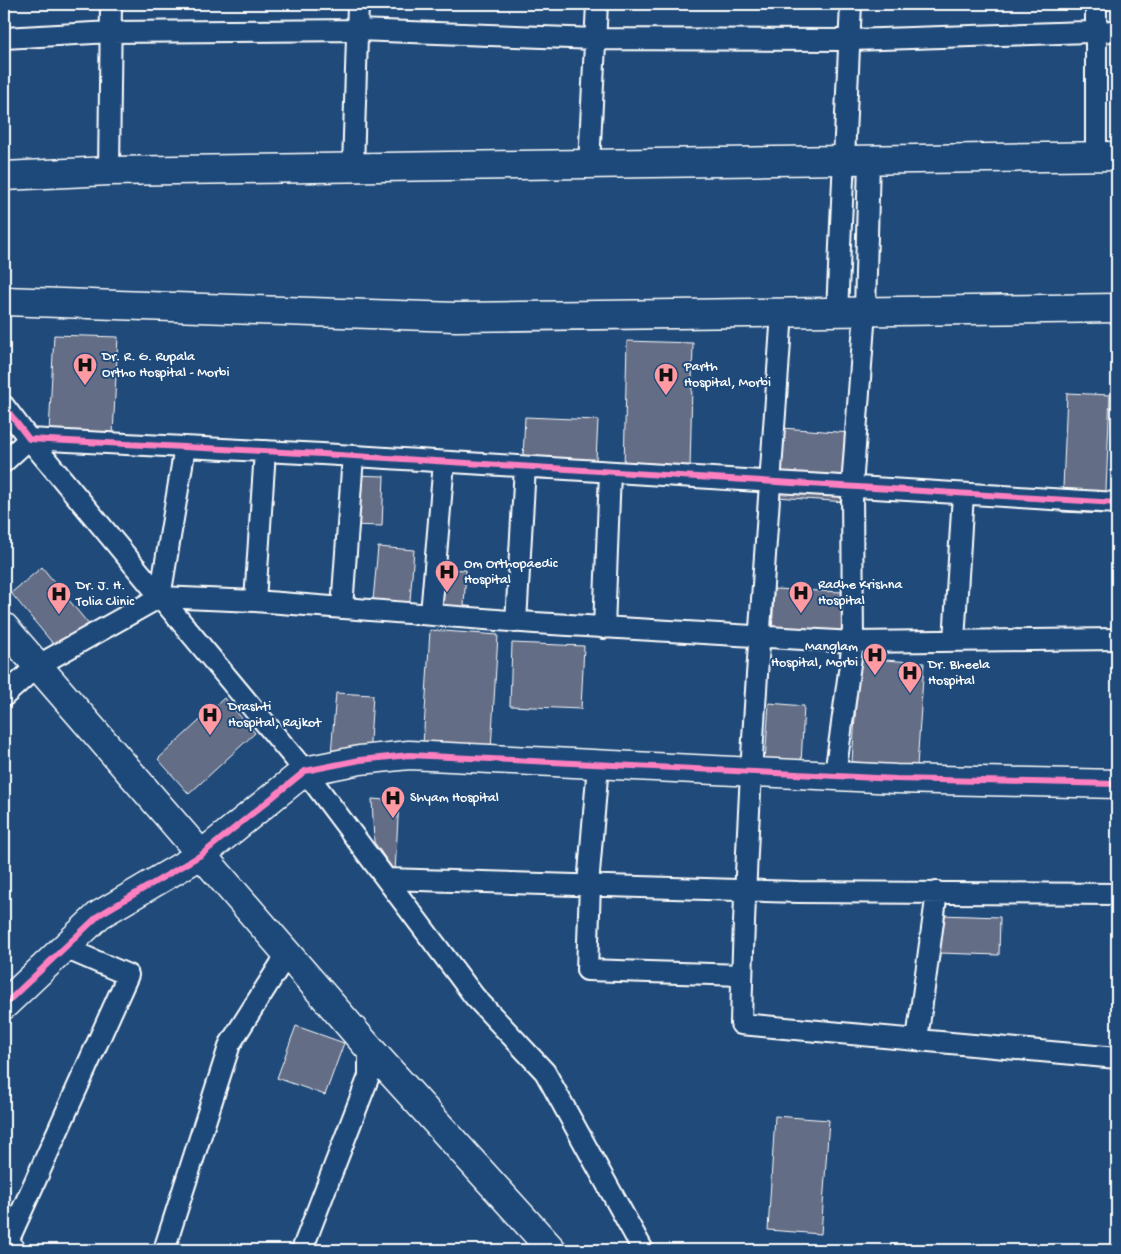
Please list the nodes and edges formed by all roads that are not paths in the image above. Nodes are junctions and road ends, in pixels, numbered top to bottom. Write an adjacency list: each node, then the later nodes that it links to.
1 (111, 4): 9 (street)
2 (358, 4): 6 (street)
3 (597, 4): 11 (street)
4 (851, 4): 12 (street)
5 (1096, 4): 7 (street)
6 (358, 30): 9 (street); 11 (street); 16 (street)
7 (1096, 31): 8 (street); 12 (street); 13 (street)
8 (1117, 31)
9 (111, 32): 10 (street); 17 (street)
10 (4, 38)
11 (596, 39): 12 (street); 15 (street)
12 (851, 40): 14 (street)
13 (1106, 156): 14 (street)
14 (857, 160): 15 (street); 21 (street); 23 (street)
15 (589, 164): 16 (street)
16 (353, 168): 17 (street)
17 (108, 172): 18 (street)
18 (4, 176)
19 (4, 301): 22 (street)
20 (1117, 308): 21 (street)
21 (865, 311): 23 (street); 34 (street)
22 (782, 312): 23 (street); 33 (street)
23 (837, 312)
24 (4, 406): 25 (street)
25 (29, 440): 26 (street); 29 (street); 37 (street)
26 (185, 447): 27 (street); 37 (street)
27 (265, 451): 28 (street); 38 (street)
28 (353, 456): 30 (street); 39 (street)
29 (4, 462)
30 (444, 462): 31 (street); 40 (street)
31 (525, 467): 32 (street); 41 (street)
32 (610, 472): 33 (street); 43 (street)
33 (771, 482): 34 (street); 44 (street)
34 (852, 488): 35 (street); 47 (street)
35 (963, 494): 36 (street); 46 (street)
36 (1117, 503)
37 (160, 597): 38 (street); 48 (street); 51 (street)
38 (256, 601): 39 (street)
39 (342, 608): 40 (street)
40 (431, 614): 41 (street)
41 (516, 622): 43 (street)
42 (4, 627): 48 (street)
43 (604, 628): 44 (street)
44 (760, 638): 47 (street); 52 (street)
45 (1117, 639): 46 (street)
46 (954, 641): 47 (street)
47 (853, 642): 53 (street)
48 (37, 666): 49 (street); 55 (street)
49 (4, 696)
50 (598, 765): 51 (street); 52 (street); 57 (street)
51 (305, 771): 55 (street); 56 (street)
52 (750, 772): 53 (street); 58 (street)
53 (835, 775): 54 (street)
54 (1117, 784)
55 (201, 855): 61 (street); 62 (street)
56 (387, 879): 57 (street); 72 (street)
57 (590, 885): 58 (street); 63 (street)
58 (744, 890): 59 (street); 63 (street)
59 (937, 892): 60 (street); 65 (street)
60 (1117, 894)
61 (65, 948): 64 (street); 68 (street)
62 (287, 954): 66 (street); 69 (street)
63 (742, 976): 65 (street)
64 (4, 1005)
65 (916, 1040): 67 (street)
66 (369, 1048): 70 (street); 71 (street)
67 (1117, 1058)
68 (6, 1248)
69 (164, 1250)
70 (302, 1250)
71 (552, 1250)
72 (643, 1250)

